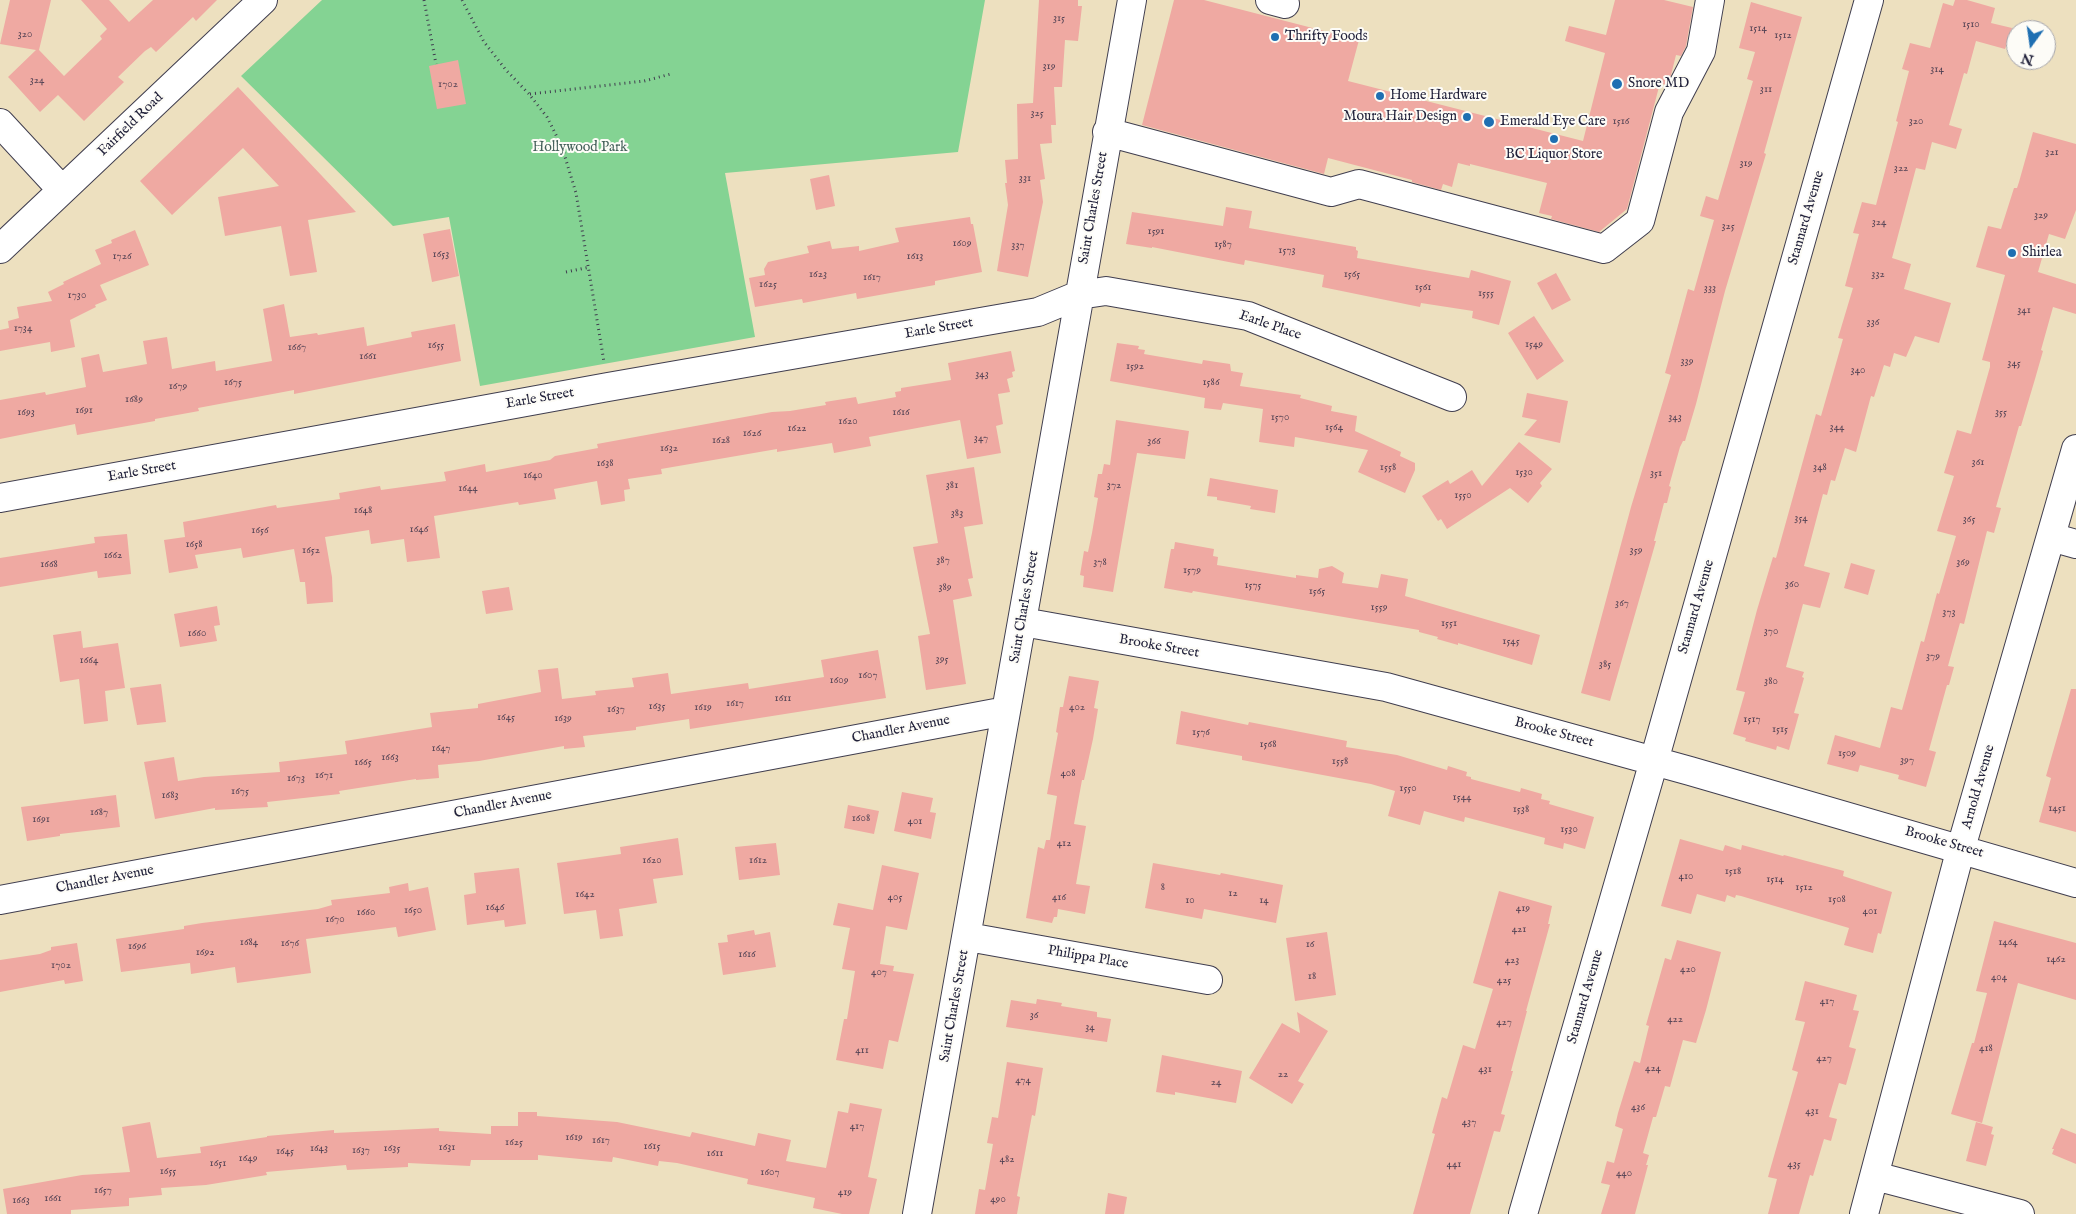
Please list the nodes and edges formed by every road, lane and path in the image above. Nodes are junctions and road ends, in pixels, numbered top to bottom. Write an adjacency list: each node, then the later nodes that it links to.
1 (263, 0): 12 (street, Fairfield Road)
2 (424, 0): 7 (path)
3 (462, 0): 9 (path)
4 (1132, 0): 11 (street, Saint Charles Street)
5 (1710, 0): 11 (street)
6 (1869, 0): 24 (street, Stannard Avenue)
7 (436, 64)
8 (671, 74): 9 (path)
9 (529, 94): 14 (path)
10 (0, 123): 12 (street)
11 (1107, 132): 16 (street, Saint Charles Street)
12 (62, 190): 13 (street, Fairfield Road)
13 (0, 249)
14 (590, 267): 15 (path); 17 (path)
15 (566, 272)
16 (1079, 295): 17 (street, Earle Street); 18 (street, Earle Place); 22 (street, Saint Charles Street)
17 (608, 387): 20 (street, Earle Street)
18 (1452, 397)
19 (2076, 449): 21 (street, Arnold Avenue)
20 (0, 498)
21 (2064, 540): 25 (street, Arnold Avenue)
22 (1023, 622): 23 (street, Saint Charles Street); 24 (street, Brooke Street)
23 (1006, 710): 27 (street, Chandler Avenue); 28 (street, Saint Charles Street)
24 (1654, 761): 25 (street, Brooke Street); 32 (street, Stannard Avenue)
25 (1961, 848): 26 (street, Brooke Street); 30 (street, Arnold Avenue)
26 (2076, 882)
27 (0, 900)
28 (968, 937): 29 (street, Philippa Place); 31 (street, Saint Charles Street)
29 (1208, 980)
30 (1875, 1176): 33 (street, Arnold Avenue); 34 (street)
31 (918, 1214)
32 (1523, 1214)
33 (1864, 1214)
34 (2020, 1214)

